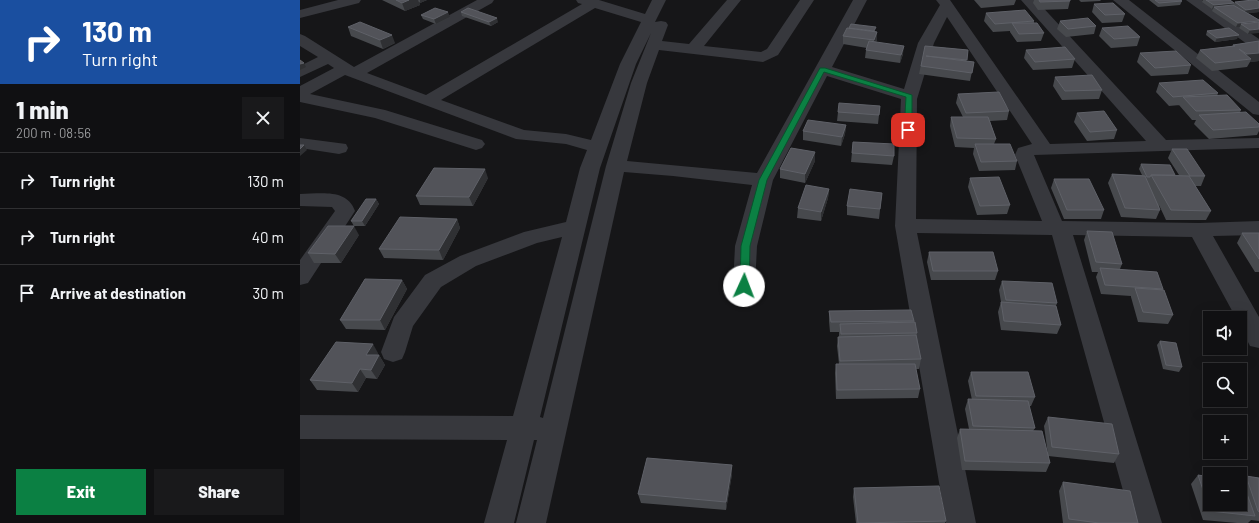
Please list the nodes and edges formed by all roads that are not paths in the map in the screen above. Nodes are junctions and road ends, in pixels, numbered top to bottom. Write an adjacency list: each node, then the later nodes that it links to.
1 (354, 0): 13 (street)
2 (487, 0): 21 (street)
3 (659, 0): 14 (street)
4 (673, 0): 15 (street)
5 (734, 0): 18 (street)
6 (807, 0): 18 (street)
7 (860, 0): 20 (street)
8 (1028, 0): 31 (street)
9 (1120, 0): 27 (street)
10 (1193, 0): 17 (street)
11 (589, 2): 14 (street); 26 (street)
12 (945, 3): 24 (street); 34 (street)
13 (300, 14)
14 (649, 20): 32 (street)
15 (653, 45): 18 (street); 35 (street)
16 (304, 46): 19 (street)
17 (1259, 46)
18 (693, 49)
19 (329, 58): 21 (street); 22 (street)
20 (822, 69): 24 (street); 36 (street)
21 (350, 71): 23 (street); 26 (street)
22 (300, 72)
23 (300, 93)
24 (910, 96): 38 (street)
25 (300, 97): 30 (street)
26 (428, 101): 32 (street)
27 (1259, 110)
28 (1259, 142): 31 (street)
29 (300, 143): 33 (street)
30 (476, 144)
31 (1160, 145): 34 (street)
32 (598, 147): 39 (street)
33 (338, 148)
34 (1045, 150): 40 (street)
35 (616, 166): 36 (street); 48 (street)
36 (763, 180): 44 (street)
37 (300, 200): 43 (street)
38 (905, 226): 40 (street); 52 (street)
39 (576, 227): 46 (street); 49 (street)
40 (1057, 228): 42 (street); 53 (street)
41 (1259, 228): 42 (street)
42 (1199, 230): 45 (street)
43 (300, 277)
44 (744, 286)
45 (1259, 339)
46 (393, 352)
47 (300, 427): 49 (street)
48 (554, 428): 49 (street); 51 (street)
49 (524, 429): 50 (street)
50 (499, 523)
51 (531, 523)
52 (961, 523)
53 (1147, 523)

